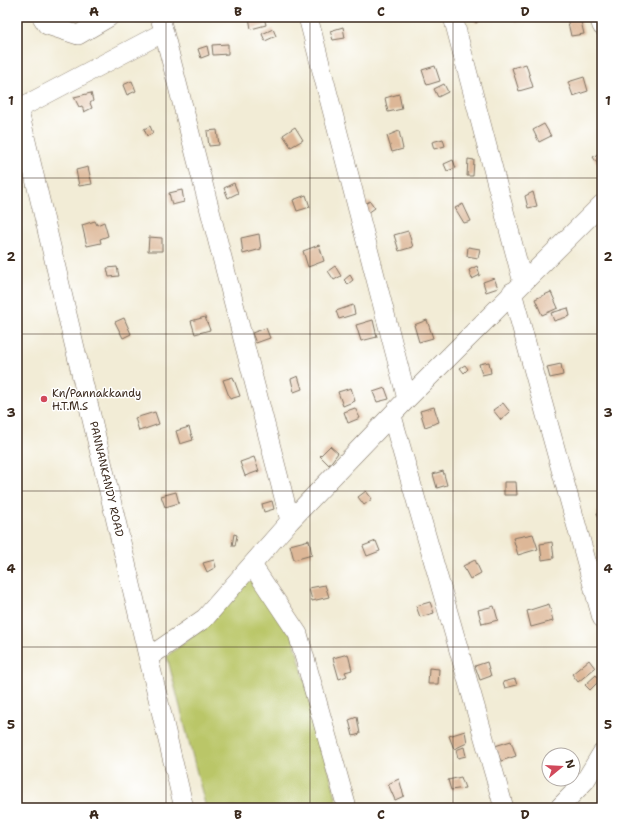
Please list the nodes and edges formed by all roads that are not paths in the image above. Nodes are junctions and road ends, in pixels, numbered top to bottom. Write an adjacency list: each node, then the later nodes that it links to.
1 (42, 17): 2 (street)
2 (109, 17)
3 (308, 17): 11 (street)
4 (453, 17): 10 (street)
5 (599, 17): 7 (street)
6 (162, 24): 8 (street); 13 (street)
7 (602, 26)
8 (18, 106): 16 (street, PANNANKANDY ROAD)
9 (602, 204): 10 (street)
10 (518, 288): 11 (street); 15 (street)
11 (407, 399): 12 (street)
12 (392, 416): 13 (street); 20 (street)
13 (290, 520): 14 (street)
14 (252, 565): 16 (street); 19 (street)
15 (602, 618)
16 (149, 657): 18 (street, PANNANKANDY ROAD)
17 (602, 753): 21 (street)
18 (184, 808)
19 (348, 808)
20 (504, 808)
21 (559, 808)

